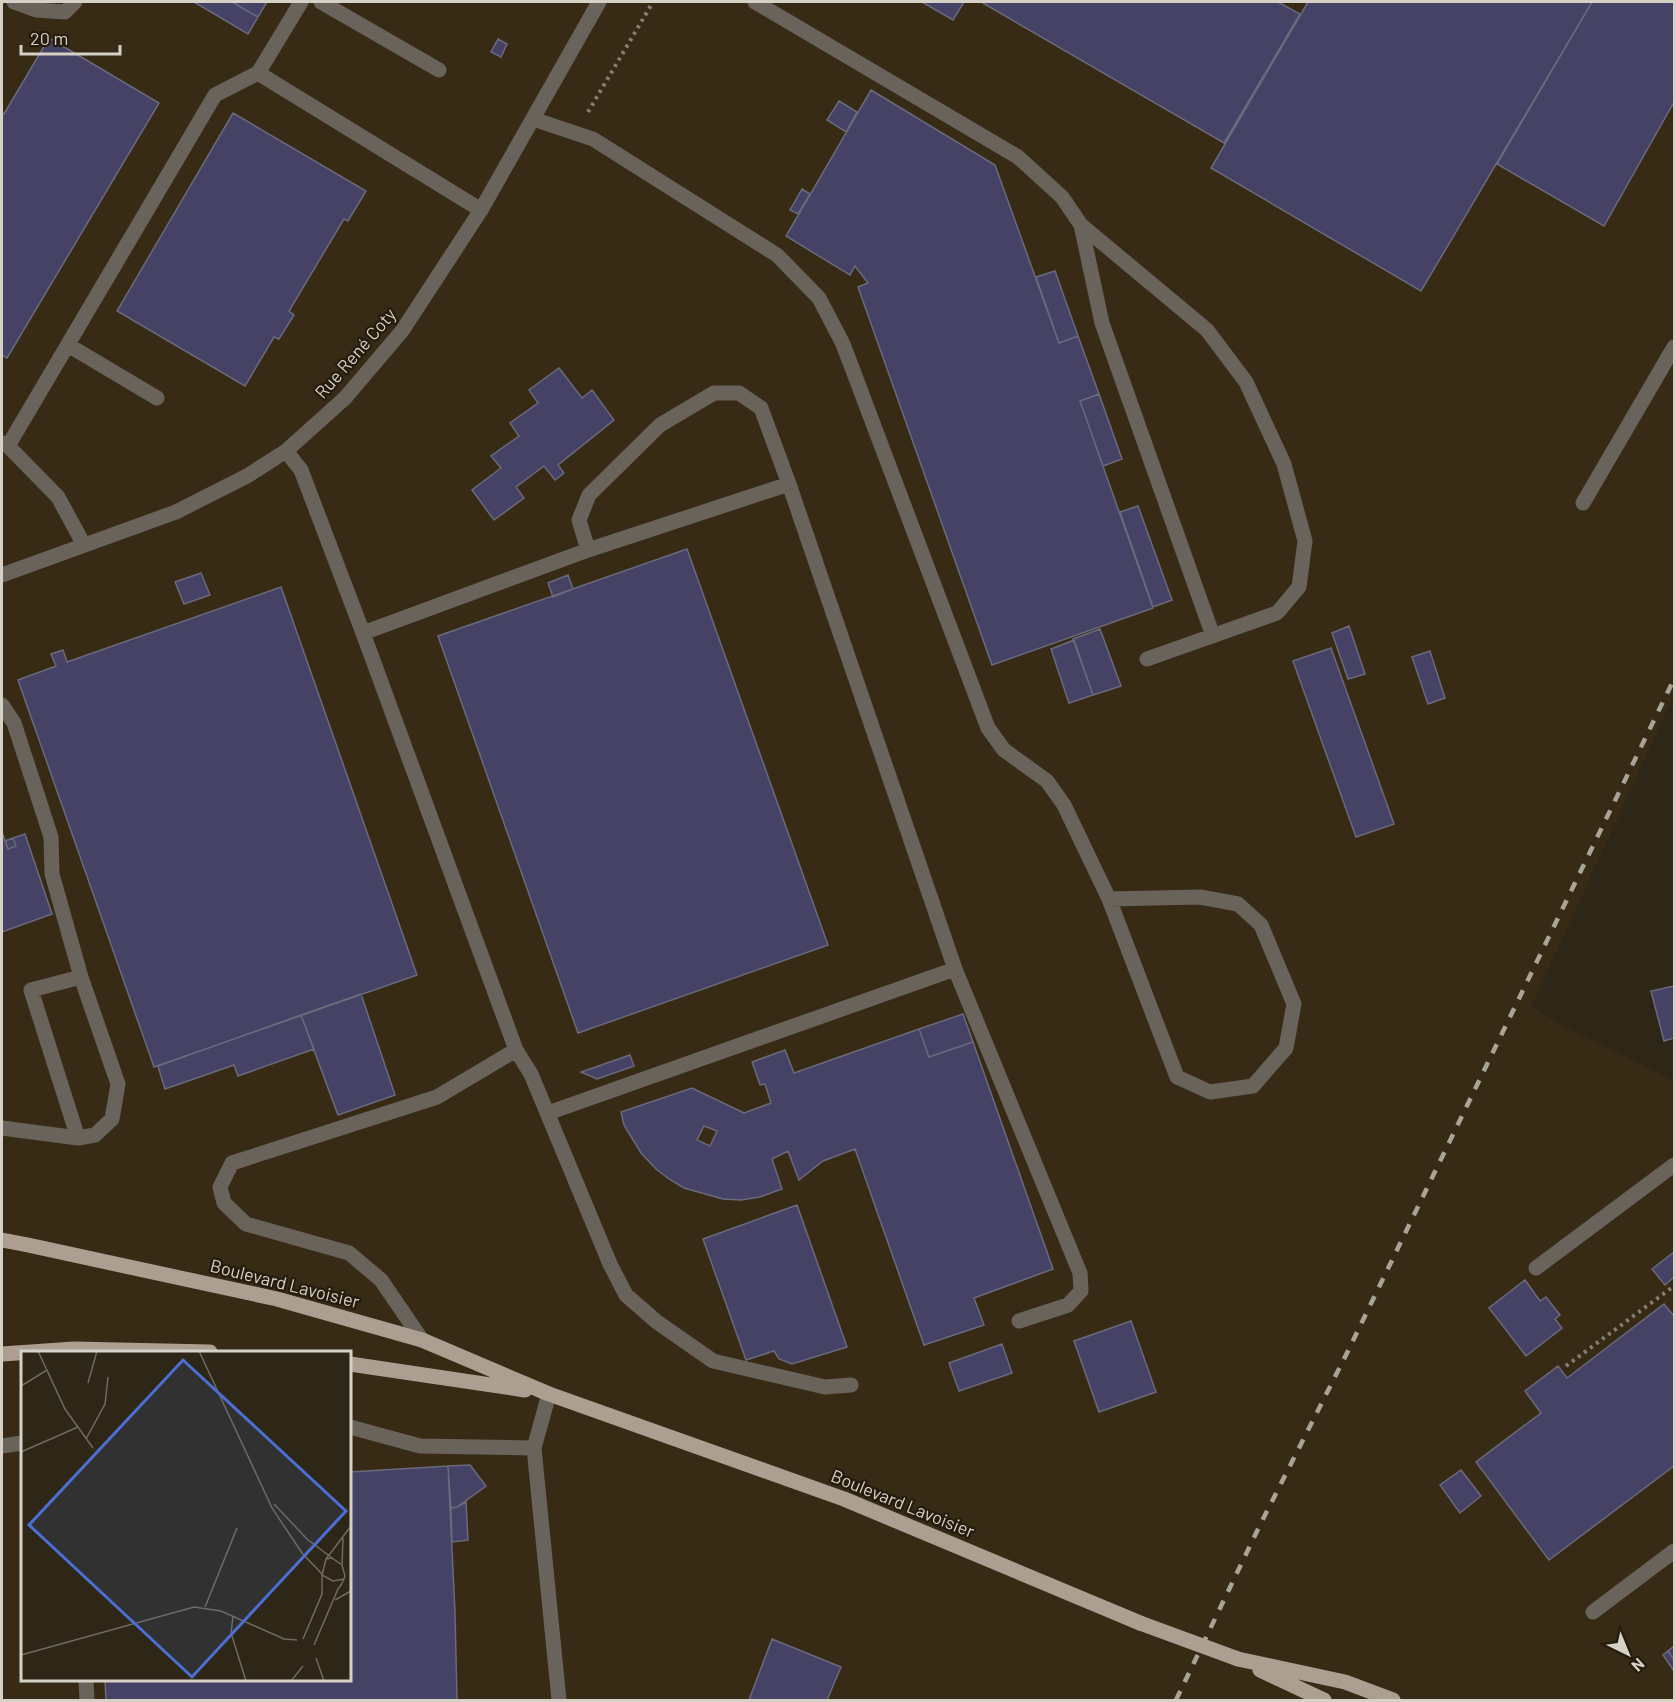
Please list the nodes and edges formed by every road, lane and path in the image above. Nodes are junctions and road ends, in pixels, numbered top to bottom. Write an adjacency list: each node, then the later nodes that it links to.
1 (14, 2): 2 (street)
2 (75, 2)
3 (301, 2): 9 (street)
4 (321, 2): 8 (street)
5 (599, 2): 10 (street, Rue René Coty)
6 (653, 2): 11 (path)
7 (755, 2): 13 (street)
8 (439, 70)
9 (258, 73): 12 (street); 14 (street)
10 (532, 119): 11 (street); 12 (street, Rue René Coty)
11 (575, 134): 28 (street)
12 (480, 210): 18 (street, Rue René Coty)
13 (1081, 225): 25 (street); 25 (street)
14 (68, 345): 16 (street); 17 (street)
15 (1674, 347): 20 (street)
16 (157, 398)
17 (5, 444): 21 (street)
18 (286, 451): 21 (street, Rue René Coty); 24 (street)
19 (789, 484): 22 (street); 22 (street); 29 (street)
20 (1583, 503)
21 (84, 545): 23 (street, Rue René Coty)
22 (588, 549): 24 (street)
23 (2, 575)
24 (363, 633): 31 (street)
25 (1213, 636): 26 (street)
26 (1147, 658)
27 (2, 705): 30 (street)
28 (1109, 899): 28 (street)
29 (955, 969): 32 (street); 39 (street)
30 (81, 978): 34 (street); 34 (street)
31 (516, 1050): 32 (street); 40 (street)
32 (548, 1113): 47 (street)
33 (2, 1128): 34 (street)
34 (78, 1138)
35 (1674, 1165): 37 (street)
36 (2, 1240): 40 (main road, Boulevard Lavoisier)
37 (1536, 1268)
38 (1674, 1286): 46 (path)
39 (1018, 1321)
40 (422, 1340): 48 (main road, Boulevard Lavoisier)
41 (45, 1351): 42 (main road)
42 (142, 1351)
43 (21, 1353): 44 (main road)
44 (2, 1354)
45 (351, 1364): 48 (main road, Boulevard Lavoisier)
46 (1566, 1366)
47 (851, 1385)
48 (549, 1394): 52 (street); 55 (main road, Boulevard Lavoisier, bridge)
49 (351, 1427): 52 (street)
50 (21, 1443): 51 (street)
51 (2, 1446)
52 (534, 1448): 58 (street)
53 (1674, 1551): 54 (street)
54 (1593, 1612)
55 (1238, 1659): 59 (main road, Boulevard Lavoisier); 60 (main road, Boulevard Lavoisier)
56 (86, 1681): 57 (street)
57 (87, 1701)
58 (559, 1701)
59 (1324, 1701)
60 (1393, 1701)

